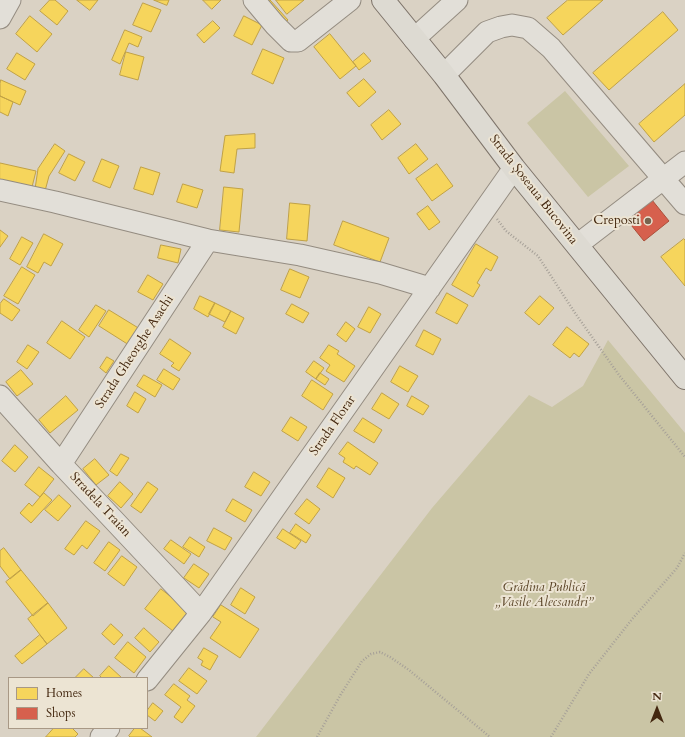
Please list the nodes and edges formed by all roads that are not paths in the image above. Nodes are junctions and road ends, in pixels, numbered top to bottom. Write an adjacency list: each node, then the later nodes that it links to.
1 (10, 0): 6 (street)
2 (254, 0): 3 (street)
3 (350, 0)
4 (383, 0): 7 (main road, Strada Șoseaua Bucovina)
5 (457, 0): 7 (street)
6 (0, 18)
7 (414, 39): 8 (main road, Strada Șoseaua Bucovina)
8 (444, 75): 10 (main road, Strada Șoseaua Bucovina); 11 (street)
9 (685, 162): 11 (street)
10 (514, 168): 15 (main road, Strada Șoseaua Bucovina); 16 (street, Strada Florar)
11 (665, 179): 13 (street); 15 (street)
12 (0, 190): 14 (street)
13 (685, 204)
14 (208, 240): 16 (street); 19 (street, Strada Gheorghe Asachi)
15 (576, 245): 17 (main road, Strada Șoseaua Bucovina)
16 (430, 288): 20 (street, Strada Florar)
17 (685, 378)
18 (0, 396): 19 (street, Stradela Traian)
19 (61, 464): 20 (street, Stradela Traian)
20 (200, 613): 21 (street, Strada Florar)
21 (148, 679)
22 (107, 729): 23 (street)
23 (101, 737)

